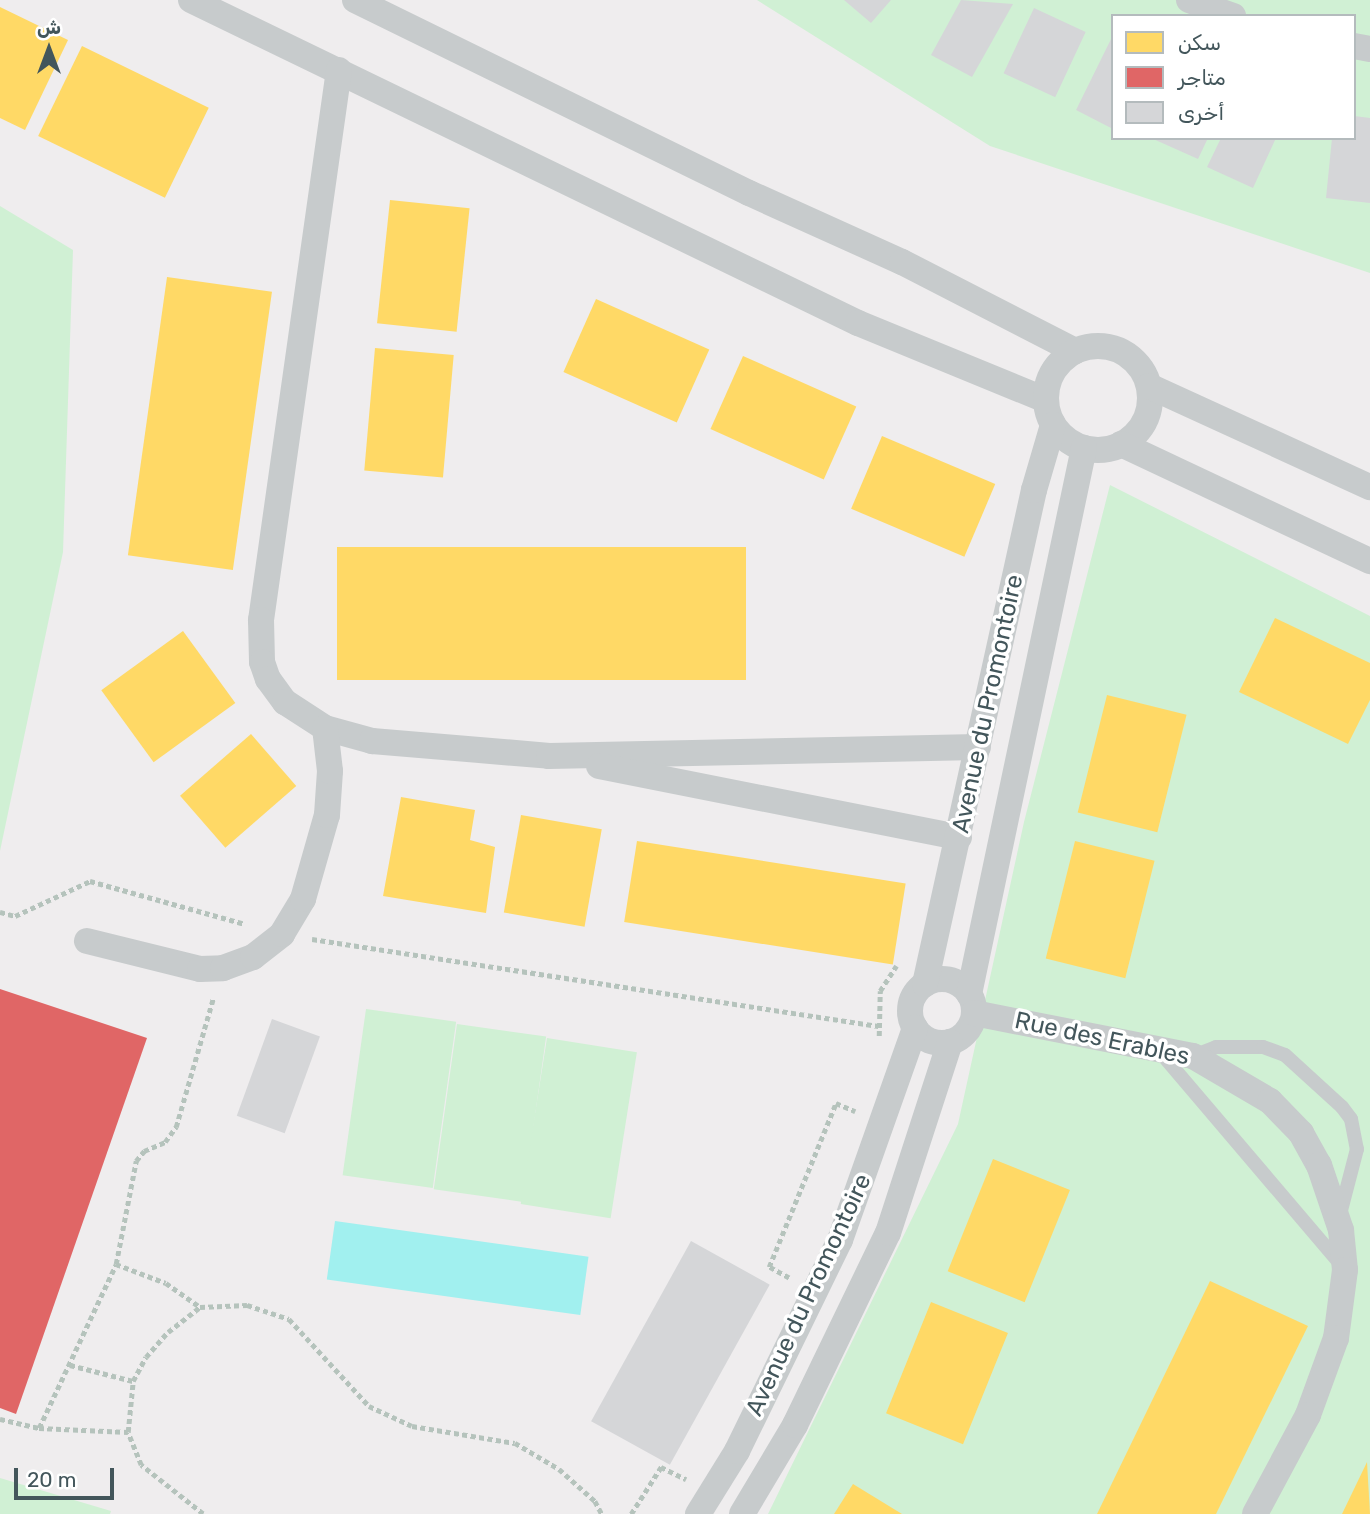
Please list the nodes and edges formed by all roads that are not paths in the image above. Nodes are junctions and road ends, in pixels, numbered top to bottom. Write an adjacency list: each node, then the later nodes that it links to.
1 (191, 0): 5 (street)
2 (355, 0): 6 (street)
3 (1189, 0): 4 (street)
4 (1228, 14)
5 (339, 70): 8 (street); 13 (street)
6 (1075, 351): 7 (street); 8 (street)
7 (1149, 386): 9 (street); 11 (street)
8 (1049, 412): 10 (street); 14 (street, Avenue du Promontoire)
9 (1121, 444): 10 (street); 12 (street)
10 (1084, 448): 19 (street, Avenue du Promontoire)
11 (1370, 487)
12 (1370, 561)
13 (325, 728): 15 (street); 17 (street)
14 (978, 747): 15 (street); 16 (street, Avenue du Promontoire)
15 (549, 756): 16 (street)
16 (958, 837): 18 (street, Avenue du Promontoire)
17 (87, 941)
18 (925, 984): 19 (street); 20 (street)
19 (971, 1003): 21 (street); 22 (street, Rue des Erables)
20 (915, 1028): 21 (street); 26 (street, Avenue du Promontoire)
21 (950, 1042): 27 (street, Avenue du Promontoire)
22 (1155, 1045): 23 (street, Rue des Erables); 25 (lane)
23 (1194, 1056): 24 (street, Rue des Erables); 24 (lane)
24 (1339, 1222): 25 (street, Rue des Erables)
25 (1345, 1270): 28 (street, Rue des Erables)
26 (698, 1514)
27 (742, 1514)
28 (1255, 1514)

